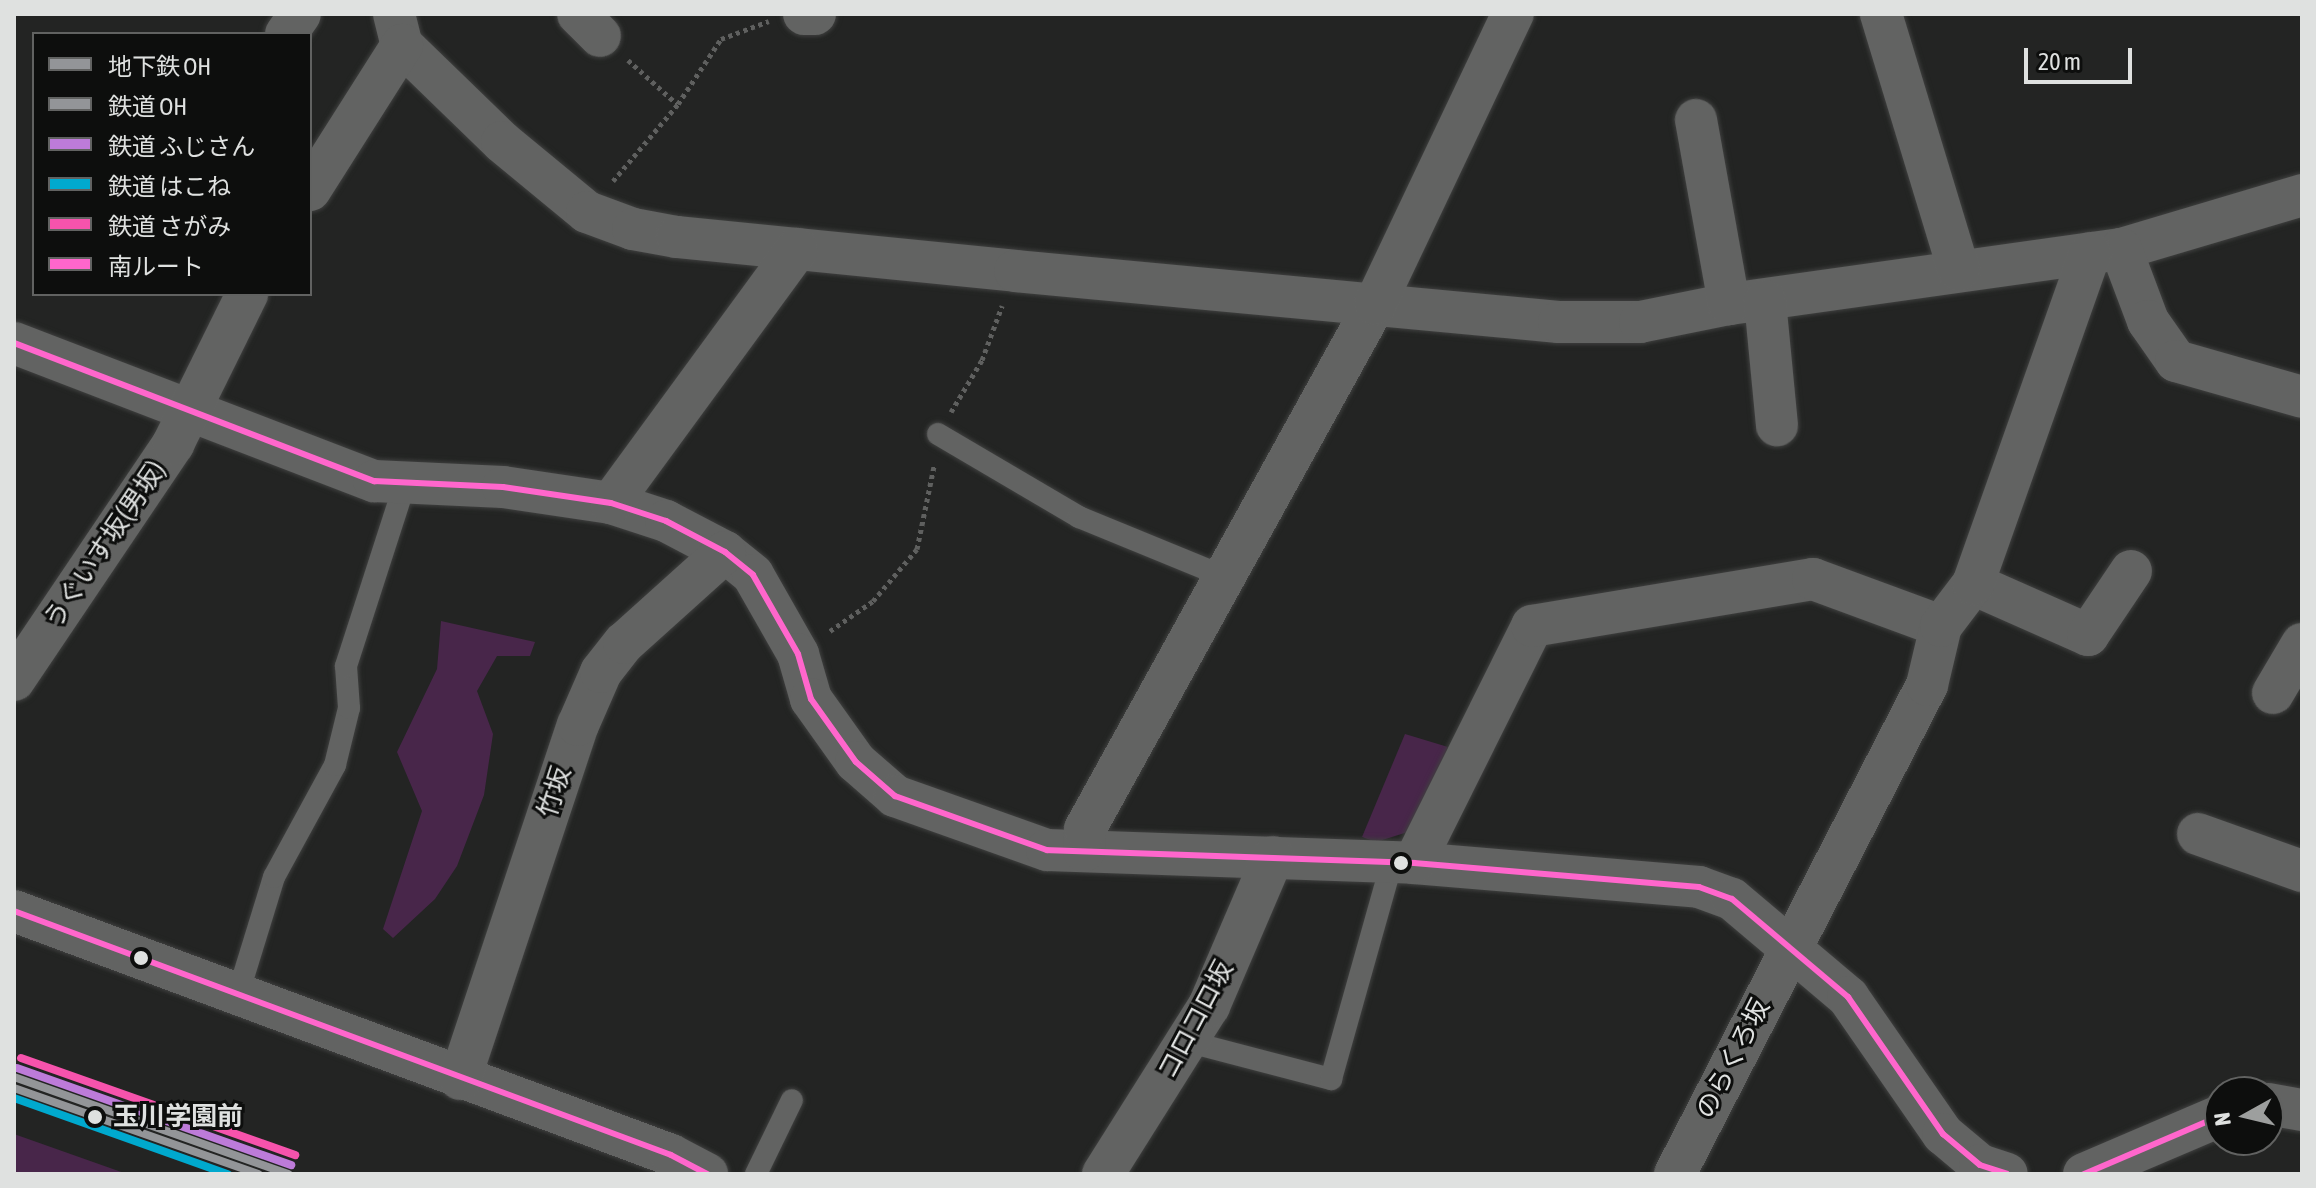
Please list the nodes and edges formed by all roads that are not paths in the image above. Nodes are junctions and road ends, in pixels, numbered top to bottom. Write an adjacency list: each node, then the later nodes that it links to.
1 (300, 14): 5 (street)
2 (1513, 14): 14 (street)
3 (1881, 14): 11 (street)
4 (398, 23): 7 (street); 9 (street)
5 (287, 32)
6 (1696, 120): 13 (street)
7 (312, 186)
8 (2302, 195): 10 (street)
9 (797, 249): 14 (street); 21 (street)
10 (2106, 251): 11 (street); 16 (street); 25 (street)
11 (1959, 270): 13 (street)
12 (246, 296): 17 (street, うぐいす坂(男坂))
13 (1747, 303): 14 (street); 18 (street)
14 (1375, 304): 24 (street)
15 (14, 343): 17 (street)
16 (2302, 397)
17 (191, 407): 20 (street); 28 (street, うぐいす坂(男坂))
18 (1777, 425)
19 (938, 434): 24 (lane)
20 (404, 486): 21 (street); 37 (lane)
21 (611, 503): 22 (street)
22 (725, 552): 31 (street); 39 (street, 竹坂)
23 (2131, 571): 25 (street)
24 (1225, 577): 31 (street)
25 (1973, 584): 26 (street)
26 (1941, 626): 33 (street); 36 (street, のらくろ坂)
27 (2302, 644): 29 (street)
28 (14, 680)
29 (2273, 693)
30 (2198, 834): 34 (street)
31 (1084, 851): 32 (street)
32 (1273, 857): 33 (street); 38 (street, コロコロ坂)
33 (1403, 862): 36 (street); 38 (lane)
34 (2302, 871)
35 (14, 911): 37 (street)
36 (1790, 945): 45 (street, のらくろ坂); 46 (street)
37 (238, 994): 39 (street)
38 (1189, 1042): 44 (street, コロコロ坂)
39 (460, 1079): 42 (street)
40 (792, 1100): 43 (lane)
41 (2204, 1123): 47 (street)
42 (707, 1174)
43 (756, 1174)
44 (1103, 1174)
45 (1675, 1174)
46 (2007, 1174)
47 (2084, 1174)

